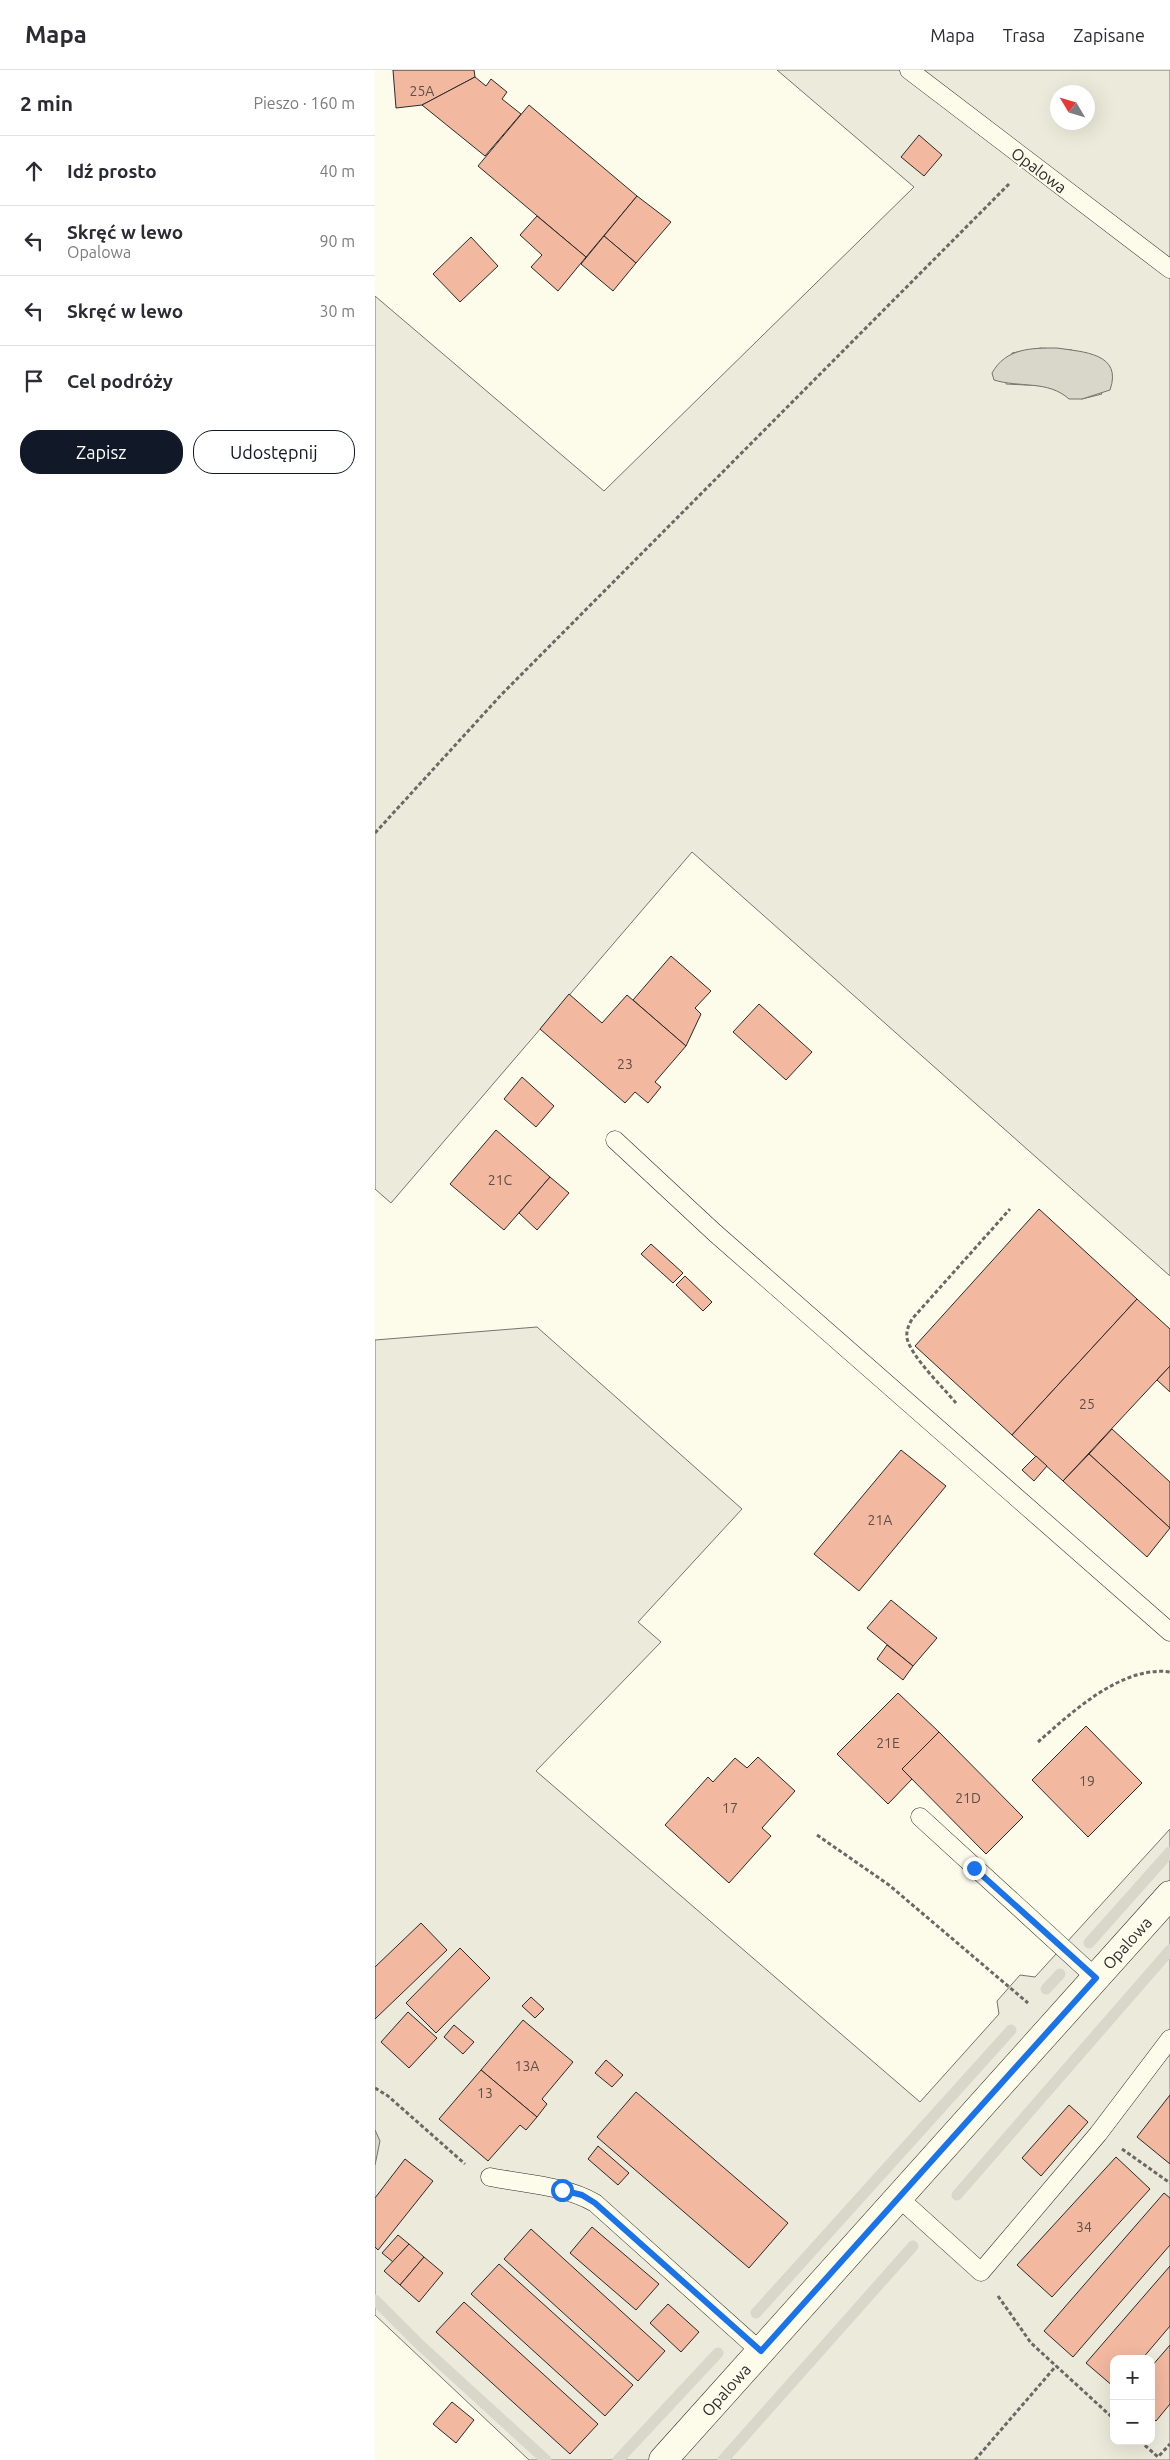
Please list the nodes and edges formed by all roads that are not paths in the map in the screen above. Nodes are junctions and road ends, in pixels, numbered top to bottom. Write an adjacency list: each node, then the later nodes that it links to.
1 (909, 70): 2 (lane, Opalowa)
2 (1170, 269)
3 (615, 1140): 4 (lane)
4 (1170, 1632)
5 (920, 1817): 7 (lane)
6 (1170, 1895): 7 (street, Opalowa)
7 (1096, 1978): 10 (street, Opalowa)
8 (1170, 2039): 10 (lane)
9 (489, 2177): 11 (lane)
10 (899, 2198): 11 (street, Opalowa)
11 (761, 2351): 12 (street, Opalowa)
12 (663, 2460)

